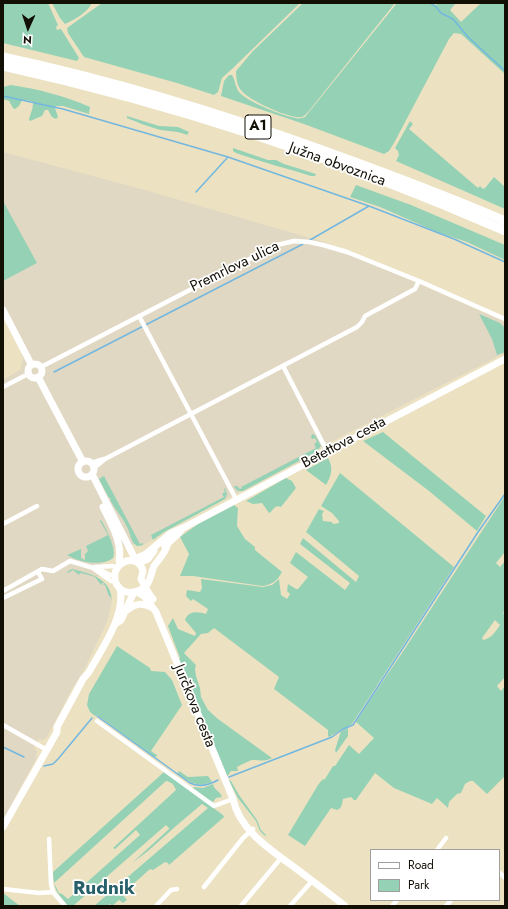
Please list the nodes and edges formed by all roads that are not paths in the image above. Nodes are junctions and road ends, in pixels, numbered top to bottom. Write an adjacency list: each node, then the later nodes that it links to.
1 (3, 57): 3 (highway, Južna obvoznica / A1)
2 (3, 66): 4 (highway, Južna obvoznica / A1)
3 (505, 222)
4 (505, 231)
5 (419, 281): 7 (street, Premrlova ulica); 8 (street, Premrlova ulica); 11 (street)
6 (3, 310): 10 (street)
7 (139, 316): 12 (street, Premrlova ulica); 16 (street)
8 (505, 319)
9 (505, 359): 17 (street, Betettova cesta)
10 (31, 364): 12 (street); 13 (street)
11 (283, 366): 16 (street); 17 (street)
12 (41, 367): 14 (street)
13 (28, 374): 14 (street); 15 (street)
14 (38, 378): 18 (street)
15 (3, 387)
16 (191, 414): 19 (street); 20 (street)
17 (327, 451): 20 (street, Betettova cesta)
18 (83, 462): 19 (street); 19 (street)
19 (91, 470): 25 (street); 26 (street)
20 (236, 500): 23 (street, Betettova cesta)
21 (37, 506): 22 (street)
22 (3, 524)
23 (183, 528): 24 (street, Betettova cesta); 26 (street, Betettova cesta)
24 (168, 543): 29 (street, Betettova cesta); 32 (street, Betettova cesta)
25 (122, 559): 26 (street); 27 (street); 31 (street)
26 (138, 560): 29 (street); 32 (street)
27 (113, 566): 28 (street); 31 (street)
28 (93, 568): 30 (street); 31 (street)
29 (147, 570): 32 (street, Betettova cesta)
30 (38, 572): 33 (street); 37 (street)
31 (112, 578): 34 (street); 36 (street); 40 (street)
32 (146, 584): 36 (street); 38 (street, Jurčkova cesta)
33 (9, 588): 35 (street); 37 (street)
34 (120, 589): 36 (street); 40 (street)
35 (3, 591)
36 (133, 591): 38 (street, Jurčkova cesta); 39 (street)
37 (5, 597)
38 (154, 609): 39 (street); 44 (street, Jurčkova cesta)
39 (125, 611): 40 (street)
40 (115, 624): 43 (street)
41 (97, 721): 44 (street)
42 (3, 725): 43 (street)
43 (47, 750): 45 (street)
44 (233, 799): 46 (street, Jurčkova cesta)
45 (3, 827)
46 (252, 830): 50 (street, Jurčkova cesta); 52 (street)
47 (446, 838): 49 (street)
48 (49, 839): 55 (street)
49 (438, 849)
50 (281, 858): 51 (street, Jurčkova cesta); 58 (street)
51 (312, 881): 59 (street); 60 (street, Jurčkova cesta)
52 (204, 887)
53 (177, 888): 57 (street)
54 (3, 889): 55 (street)
55 (53, 892): 56 (street)
56 (65, 906)
57 (156, 906)
58 (241, 906)
59 (290, 906)
60 (345, 906)

